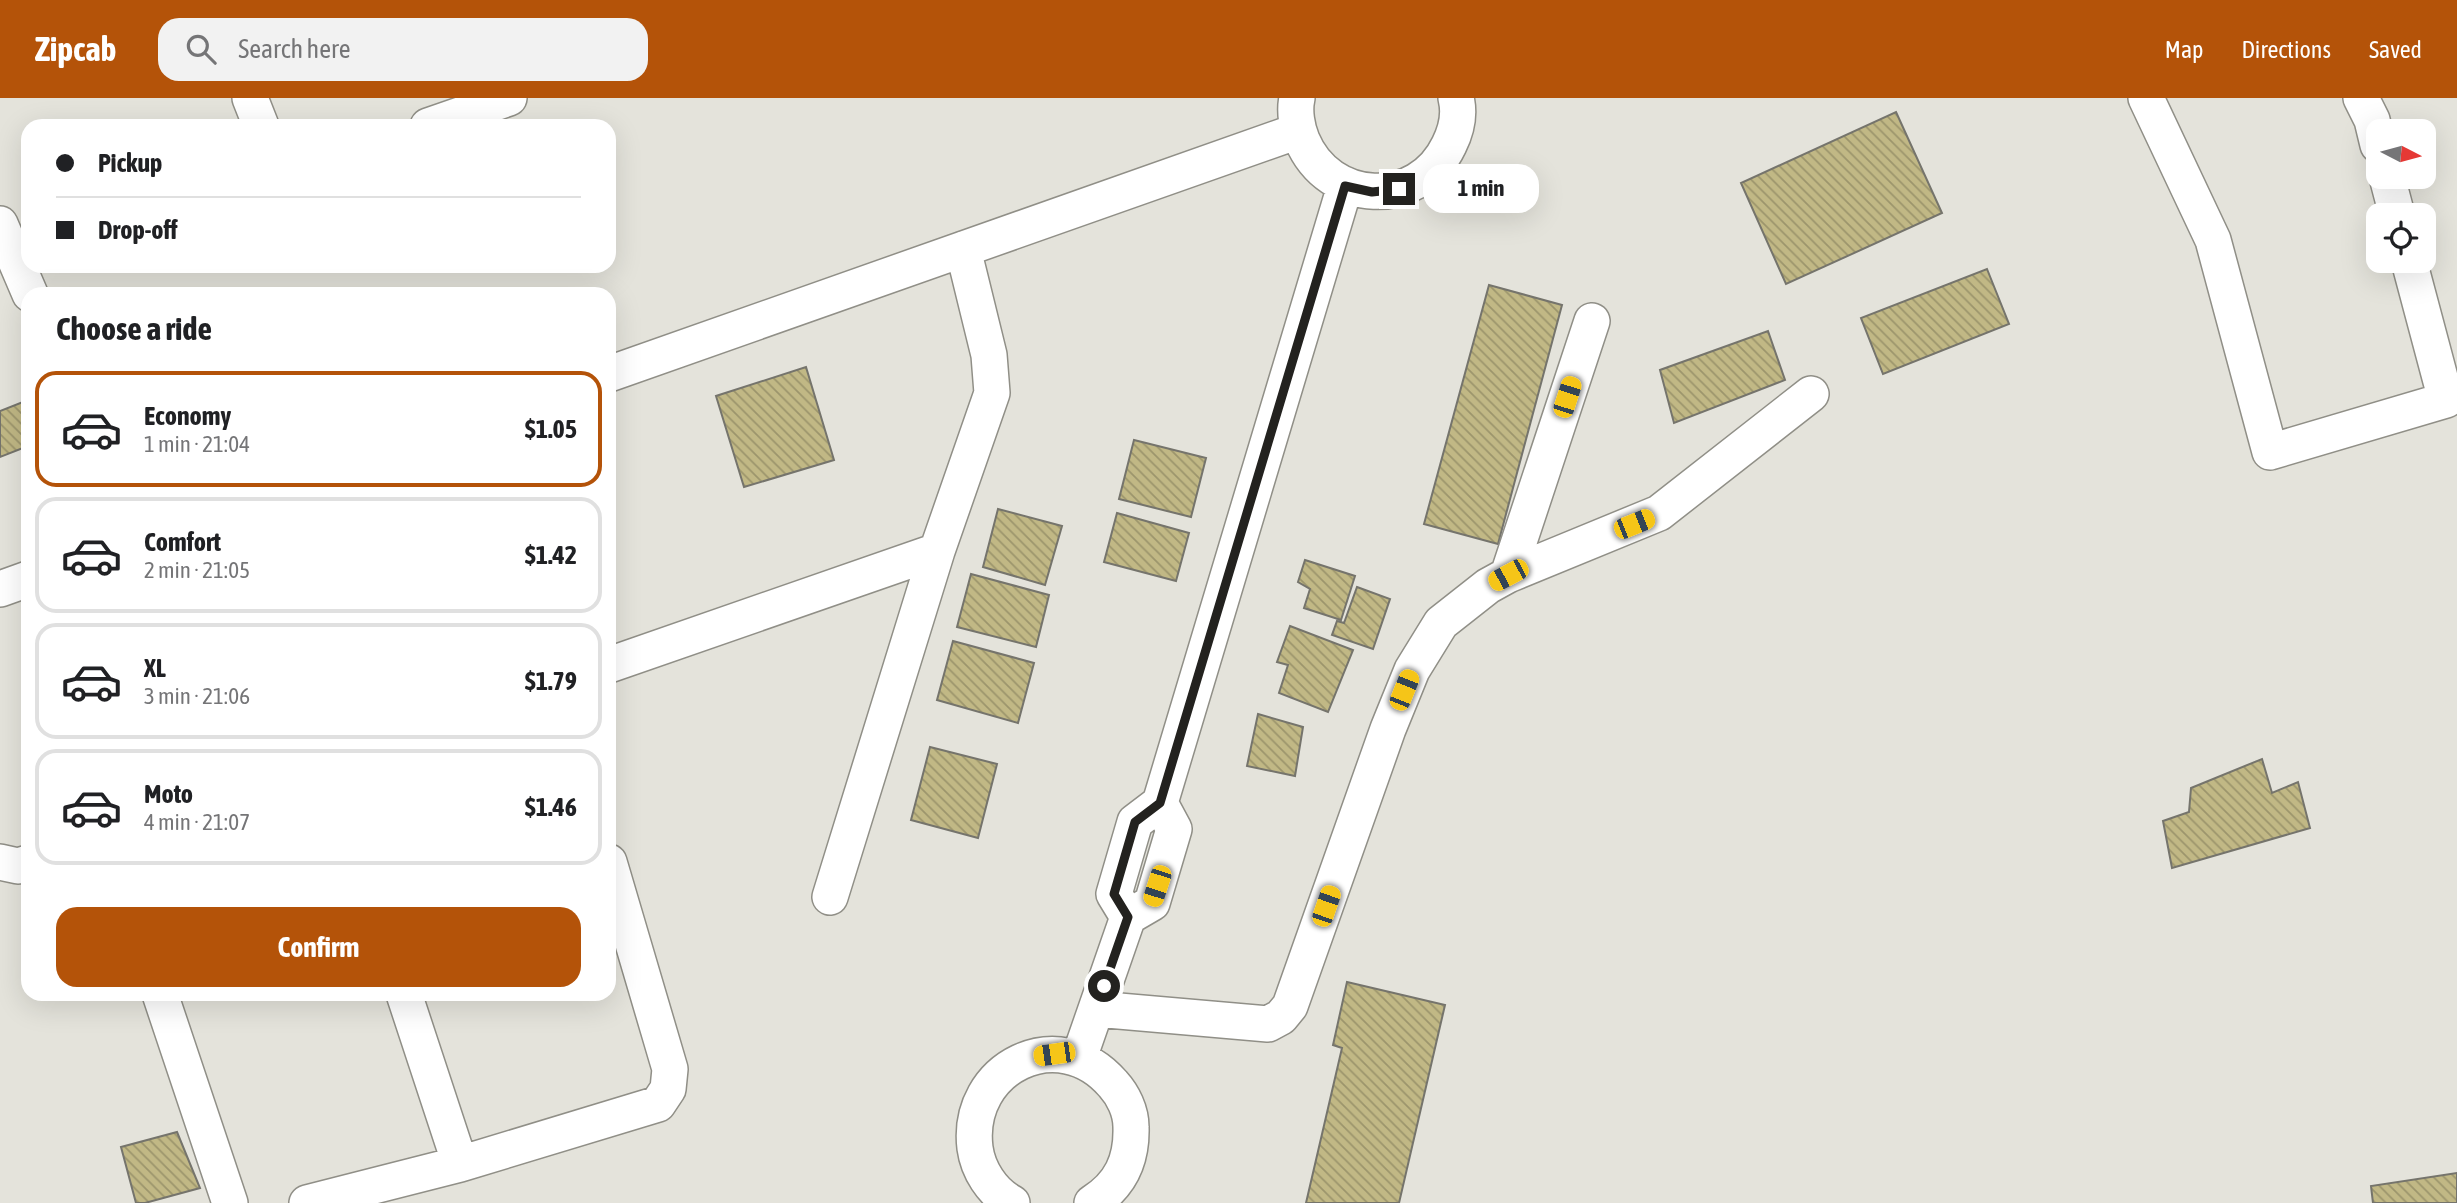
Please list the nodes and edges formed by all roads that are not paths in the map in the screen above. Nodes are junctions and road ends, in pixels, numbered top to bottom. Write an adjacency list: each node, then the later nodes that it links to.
1 (250, 98): 7 (street)
2 (509, 98): 8 (street)
3 (1456, 98): 10 (street)
4 (2146, 98): 14 (street)
5 (2361, 98): 9 (street)
6 (1298, 114): 10 (street); 12 (street)
7 (258, 119)
8 (448, 119)
9 (2372, 119)
10 (1345, 186): 29 (street)
11 (0, 224): 13 (street)
12 (962, 249): 16 (street); 18 (street)
13 (21, 273)
14 (2412, 273)
15 (1592, 321): 19 (street)
16 (616, 372)
17 (1811, 394): 19 (street)
18 (937, 551): 22 (street); 26 (street)
19 (1508, 575): 29 (street)
20 (21, 582): 21 (street)
21 (0, 589)
22 (616, 663)
23 (0, 862): 24 (street)
24 (21, 865)
25 (616, 886): 31 (street)
26 (830, 897)
27 (162, 1001): 32 (street)
28 (406, 1001): 31 (street)
29 (1096, 1009): 30 (street)
30 (1079, 1058): 34 (street); 35 (street)
31 (460, 1164): 33 (street)
32 (230, 1203)
33 (307, 1203)
34 (1012, 1203)
35 (1092, 1203)

